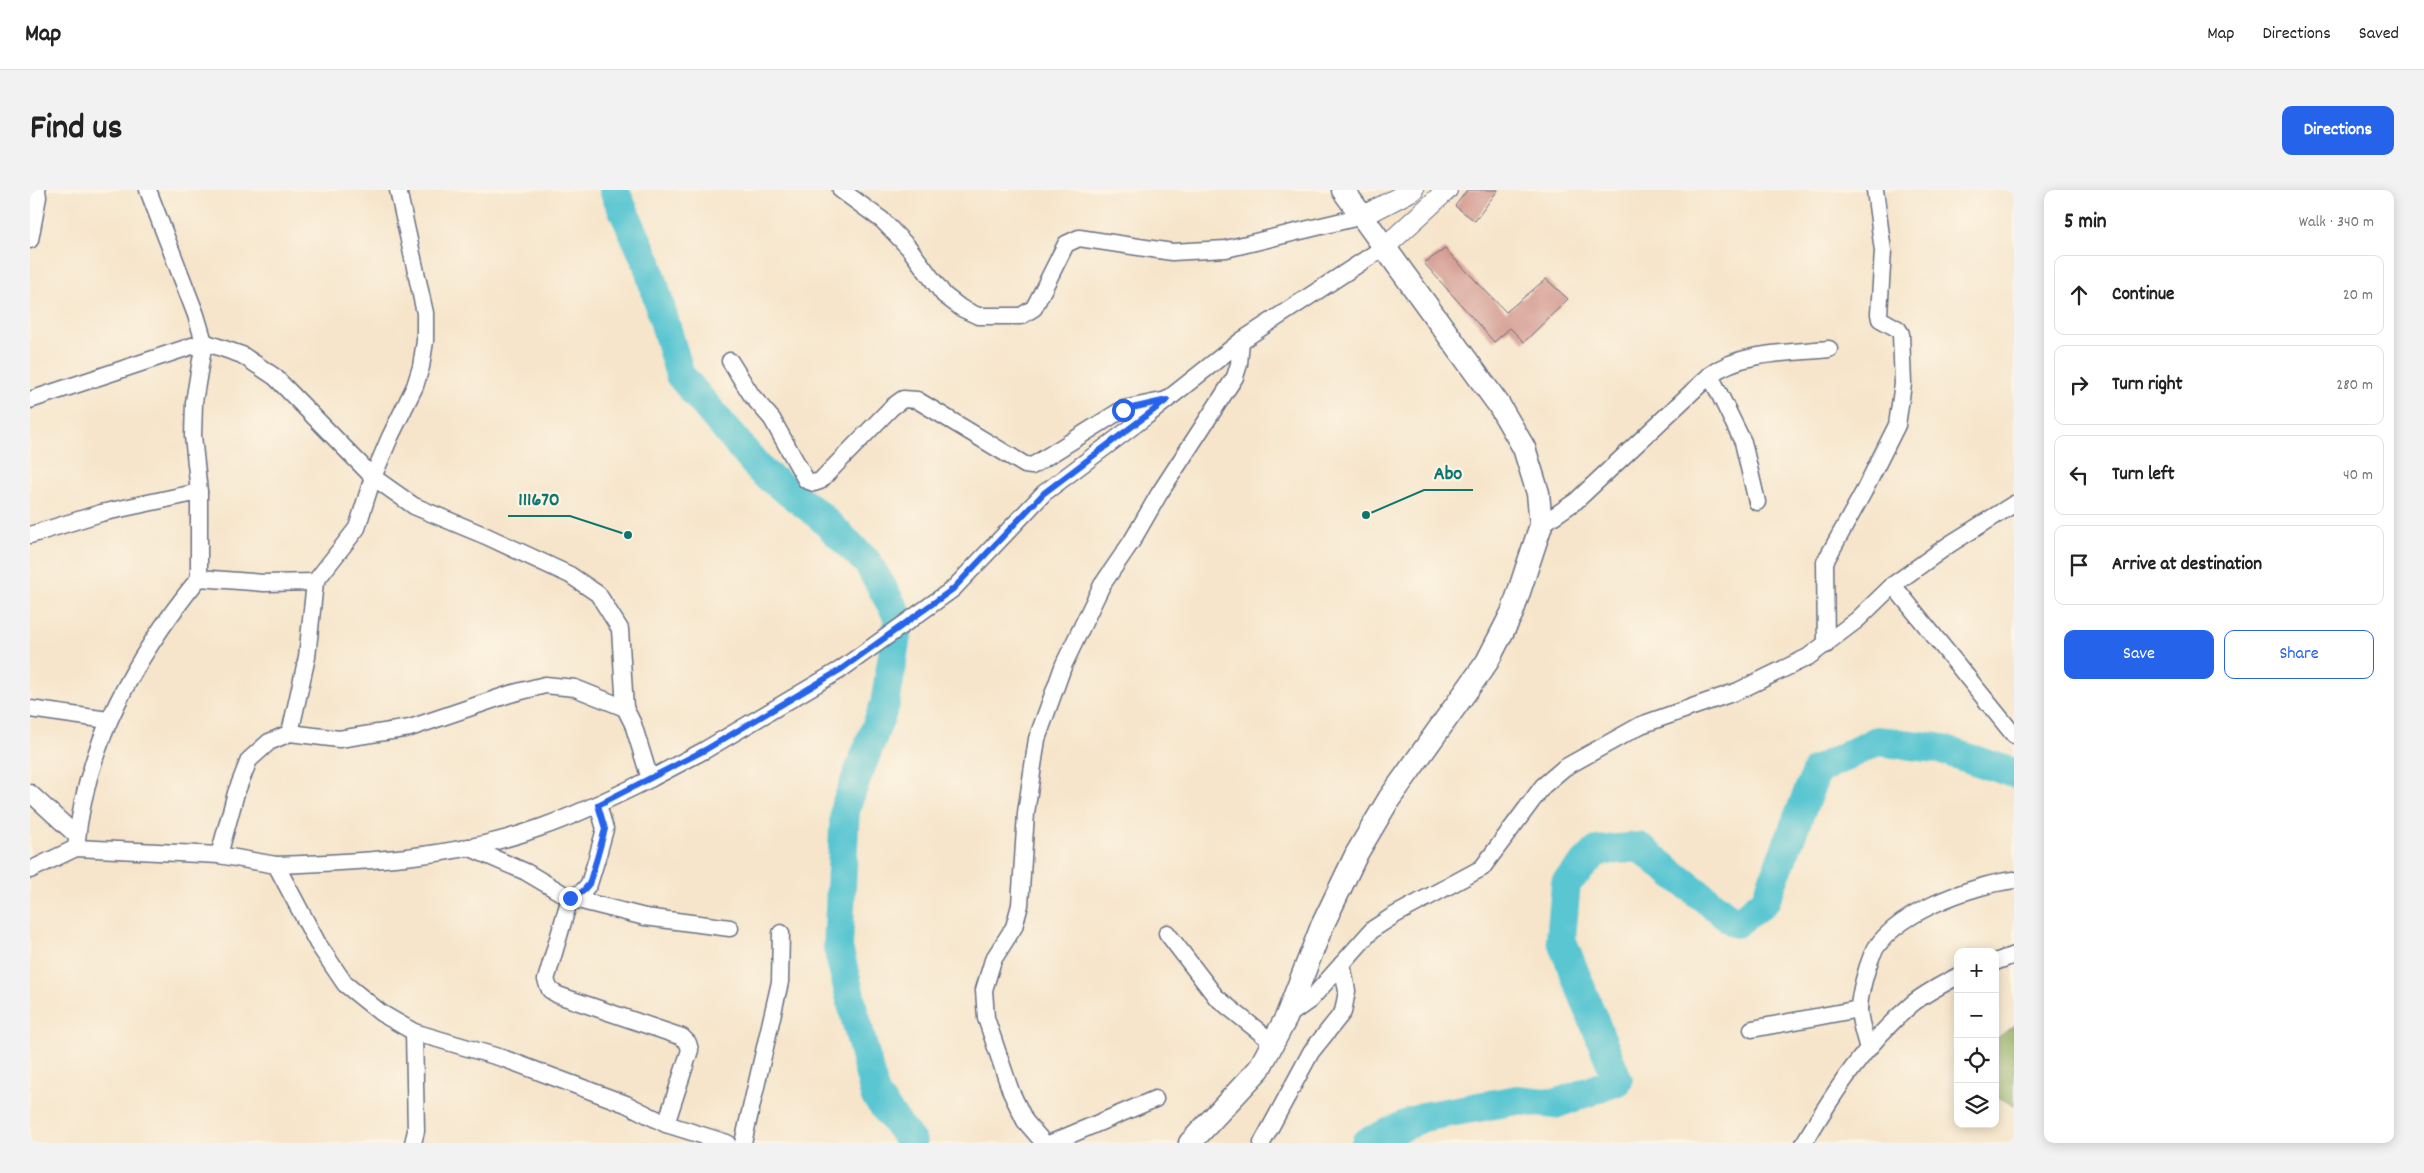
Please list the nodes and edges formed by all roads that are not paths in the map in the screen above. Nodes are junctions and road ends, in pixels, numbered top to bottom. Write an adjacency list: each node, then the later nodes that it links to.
1 (37, 190): 10 (street)
2 (148, 190): 13 (street)
3 (398, 190): 19 (street)
4 (841, 190): 9 (street)
5 (1343, 190): 9 (main road)
6 (1413, 190): 9 (street)
7 (1447, 190): 11 (street)
8 (1875, 190): 28 (street)
9 (1363, 216): 11 (main road)
10 (30, 240)
11 (1386, 246): 12 (street); 23 (main road)
12 (1241, 341): 18 (street); 62 (street)
13 (204, 342): 17 (street); 19 (street); 20 (street)
14 (1829, 349): 16 (street)
15 (730, 361): 18 (street)
16 (1710, 374): 21 (street); 23 (street)
17 (30, 400)
18 (1167, 400): 34 (street)
19 (373, 477): 26 (street); 29 (street)
20 (199, 492): 24 (street); 25 (street)
21 (1757, 502)
22 (2014, 504): 27 (street)
23 (1541, 525): 52 (main road)
24 (30, 535)
25 (199, 578): 26 (street); 31 (street)
26 (315, 582): 32 (street)
27 (1893, 585): 28 (street); 33 (street)
28 (1826, 645): 49 (street)
29 (625, 708): 32 (street); 34 (street)
30 (30, 709): 31 (street)
31 (108, 720): 37 (street)
32 (290, 733): 39 (street)
33 (2014, 735)
34 (650, 779): 36 (street)
35 (30, 793): 37 (street)
36 (598, 805): 38 (street); 43 (street)
37 (76, 842): 39 (street); 41 (street)
38 (468, 848): 40 (street); 43 (street)
39 (219, 855): 40 (street)
40 (276, 865): 54 (street)
41 (30, 870)
42 (2014, 880): 51 (street)
43 (570, 898): 44 (street); 58 (street)
44 (730, 928)
45 (1167, 932): 55 (street)
46 (781, 933): 61 (street)
47 (2014, 955): 48 (street)
48 (1999, 961)
49 (1342, 964): 52 (street); 65 (street)
50 (1954, 978): 56 (street)
51 (1859, 1009): 53 (street); 56 (street)
52 (1286, 1018): 55 (main road)
53 (1752, 1029)
54 (414, 1032): 58 (street); 59 (street)
55 (1272, 1042): 64 (main road)
56 (1868, 1050): 66 (street)
57 (1154, 1099): 63 (street)
58 (666, 1124): 60 (street)
59 (413, 1143)
60 (728, 1143)
61 (743, 1143)
62 (1044, 1143)
63 (1051, 1143)
64 (1190, 1143)
65 (1262, 1143)
66 (1804, 1143)

